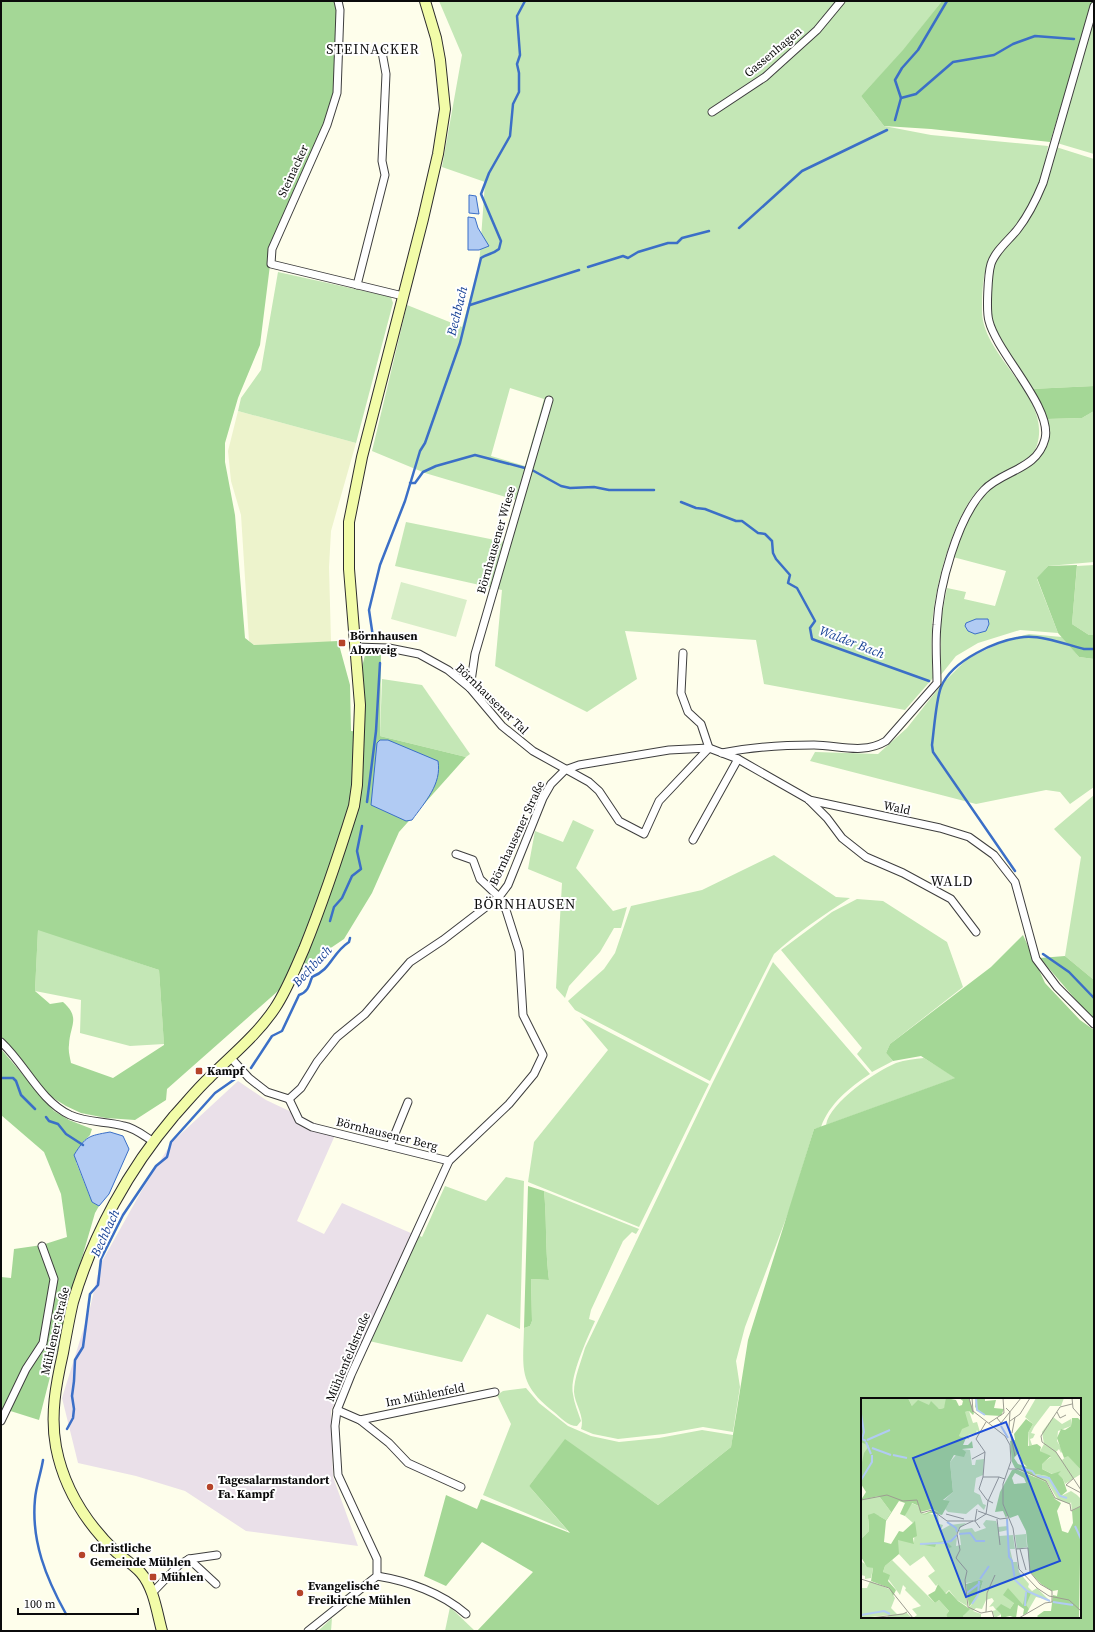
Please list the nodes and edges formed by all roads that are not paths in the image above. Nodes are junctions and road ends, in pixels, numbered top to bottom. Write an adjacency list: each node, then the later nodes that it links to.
1 (338, 1): 7 (street, Steinacker)
2 (425, 1): 8 (main road)
3 (841, 1): 6 (street, Gassenhagen)
4 (1094, 6): 14 (street)
5 (382, 52): 7 (street)
6 (712, 112)
7 (356, 285): 8 (street, Steinacker)
8 (403, 296): 10 (main road, Mühlener Straße)
9 (549, 400): 12 (street, Börnhausener Wiese)
10 (354, 647): 12 (street, Börnhausener Tal); 24 (main road, Mühlener Straße)
11 (683, 653): 13 (street)
12 (470, 688): 16 (street, Börnhausener Tal)
13 (709, 748): 14 (street, Börnhausener Straße); 16 (street, Börnhausener Straße); 16 (street, Börnhausener Tal)
14 (722, 753): 15 (street, Börnhausener Straße)
15 (738, 759): 17 (street, Börnhausener Straße); 18 (street)
16 (565, 770): 20 (street, Börnhausener Straße)
17 (808, 799): 21 (street); 22 (street, Wald)
18 (694, 840)
19 (456, 854): 20 (street)
20 (499, 897): 25 (street, Börnhausener Straße); 29 (street, Börnhausener Berg)
21 (976, 932)
22 (1094, 1024)
23 (1, 1042): 27 (street)
24 (233, 1055): 25 (street); 27 (main road, Mühlener Straße)
25 (289, 1099): 28 (street, Börnhausener Berg)
26 (408, 1102): 28 (street)
27 (154, 1142): 40 (main road, Mühlener Straße)
28 (390, 1146): 29 (street, Börnhausener Berg)
29 (449, 1161): 32 (street, Mühlenfeldstraße)
30 (42, 1246): 34 (street)
31 (495, 1392): 33 (street, Im Mühlenfeld)
32 (338, 1410): 33 (street); 38 (street, Mühlenfeldstraße)
33 (360, 1420): 35 (street)
34 (1, 1421)
35 (461, 1487)
36 (217, 1555): 37 (street)
37 (189, 1559): 39 (street); 40 (street)
38 (377, 1576): 41 (street); 43 (street)
39 (216, 1584)
40 (152, 1593): 42 (main road, Mühlener Straße)
41 (466, 1614)
42 (162, 1631)
43 (308, 1631)

